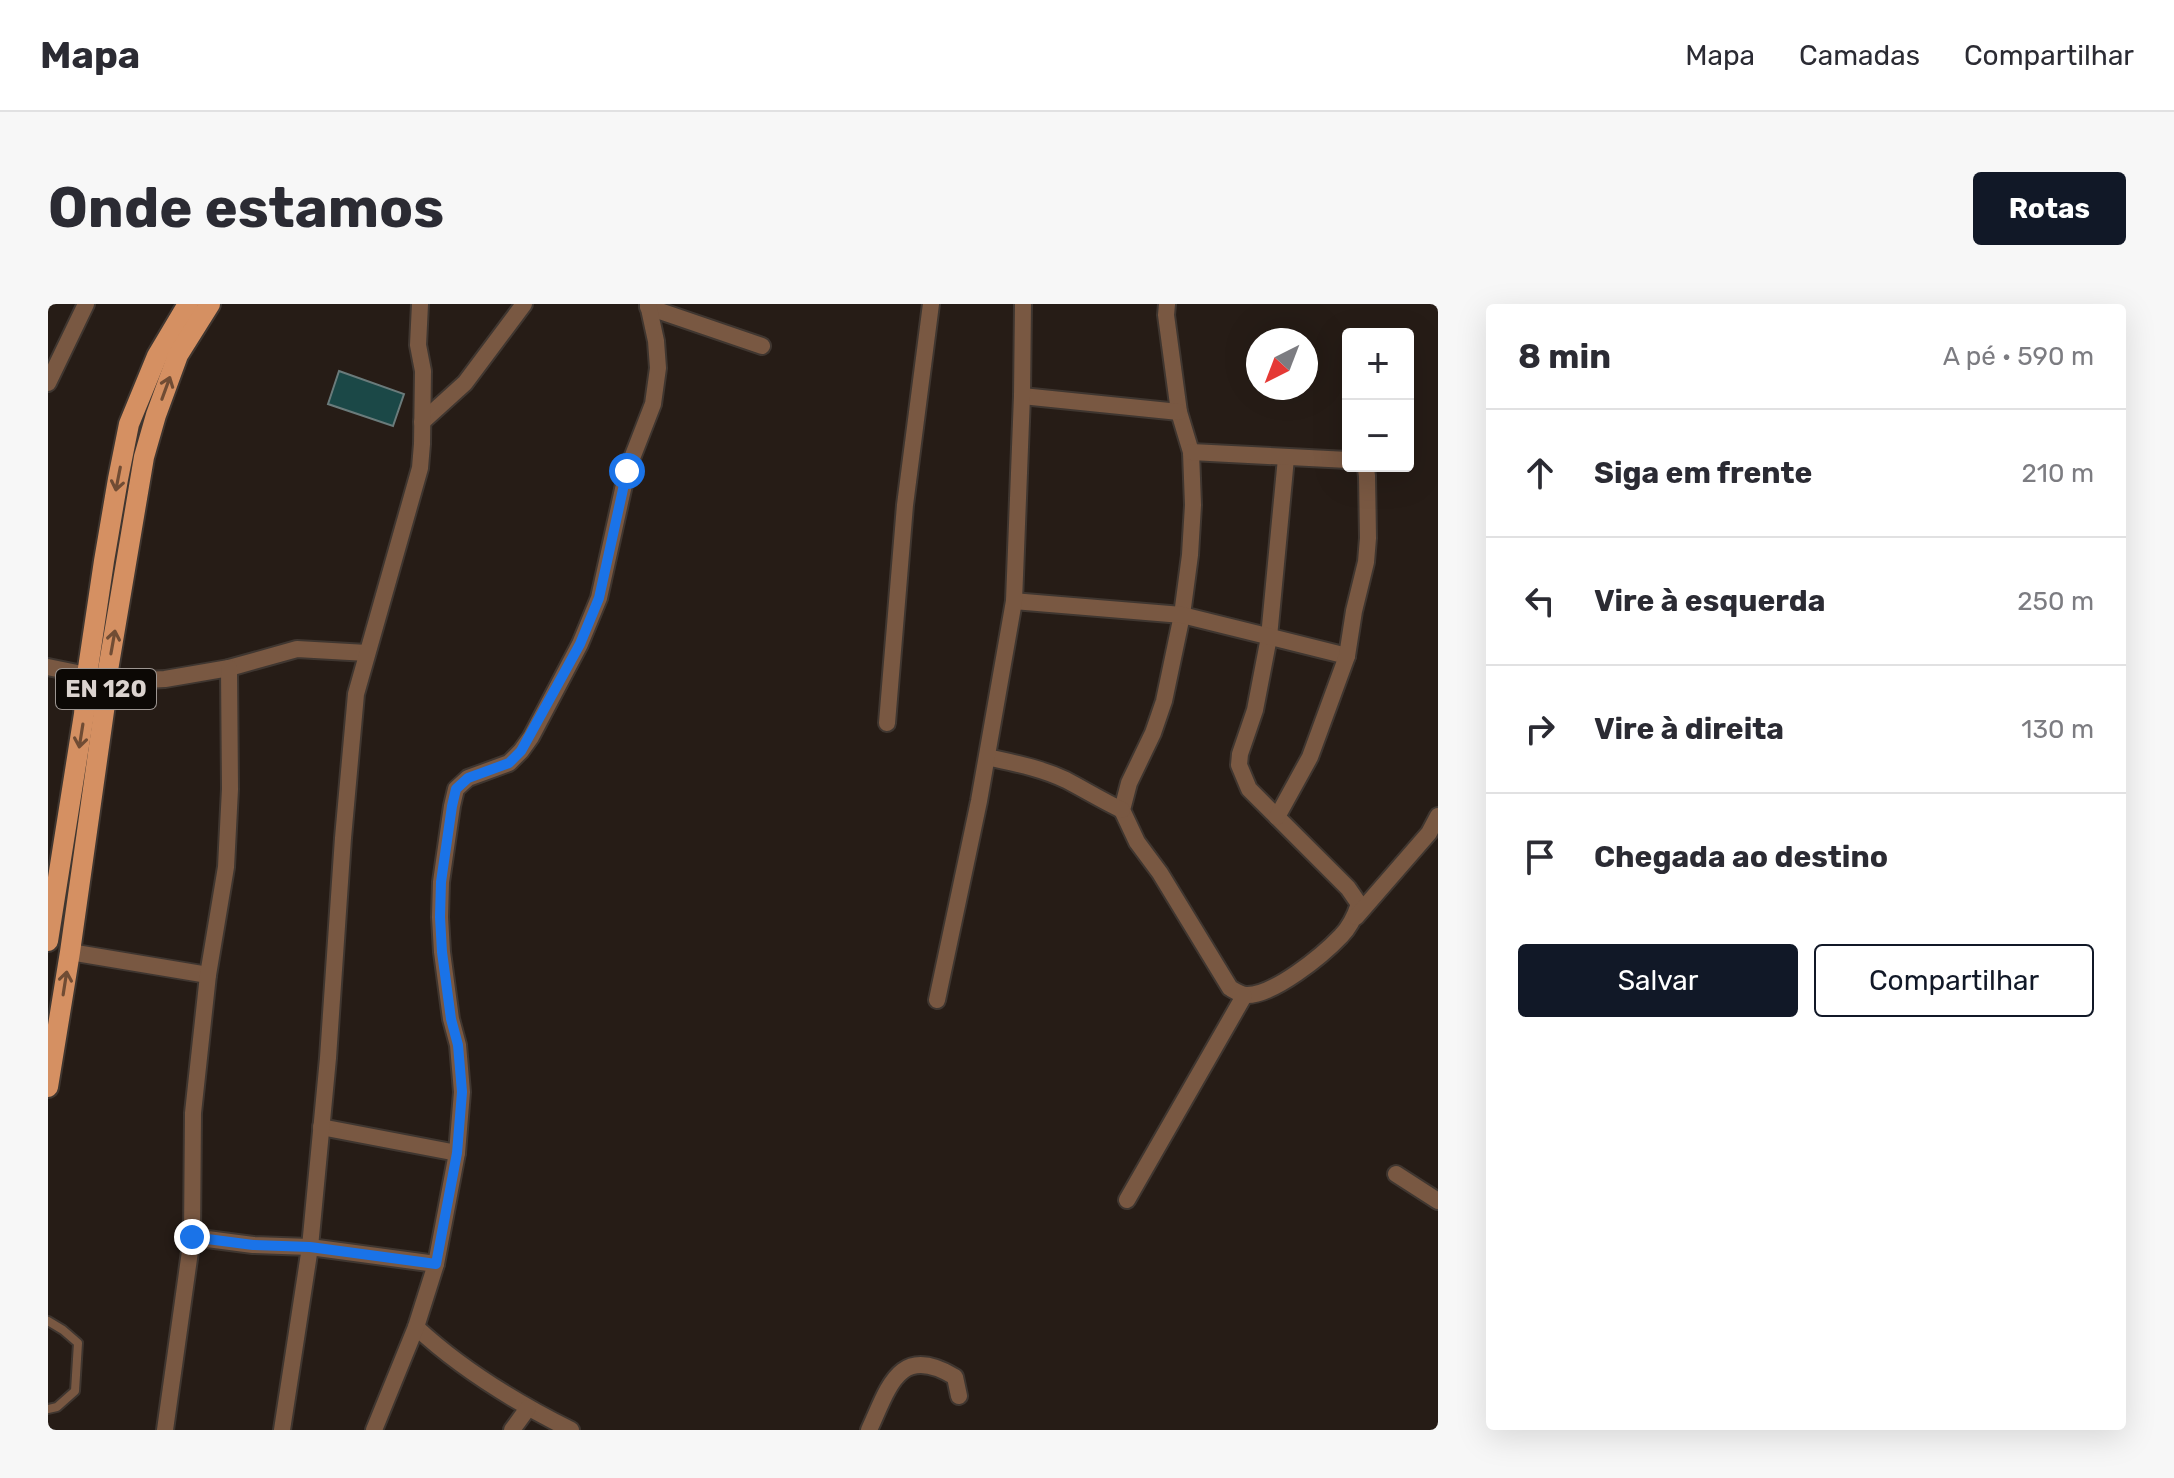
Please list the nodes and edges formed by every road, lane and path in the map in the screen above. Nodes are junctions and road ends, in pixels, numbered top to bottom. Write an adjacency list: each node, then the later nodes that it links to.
1 (86, 304): 11 (street)
2 (188, 304): 26 (main road, EN 120, one-way to 26)
3 (210, 304): 26 (main road, EN 120, one-way to 3)
4 (420, 304): 14 (street)
5 (524, 304): 14 (street)
6 (931, 304): 27 (street)
7 (1023, 304): 12 (street)
8 (1167, 304): 13 (street)
9 (648, 306): 10 (street); 42 (street)
10 (762, 346)
11 (48, 383)
12 (1022, 396): 13 (street); 19 (street)
13 (1179, 412): 15 (street)
14 (422, 422): 22 (street)
15 (1191, 452): 16 (street); 20 (street)
16 (1286, 458): 17 (street); 21 (street)
17 (1342, 460)
18 (1366, 472): 23 (street)
19 (1014, 601): 20 (street); 28 (street)
20 (1182, 615): 21 (street); 29 (street)
21 (1269, 637): 23 (street); 31 (street)
22 (367, 653): 25 (street); 41 (street)
23 (1347, 656): 31 (street)
24 (48, 667): 26 (street)
25 (229, 668): 26 (street); 37 (street)
26 (96, 678): 32 (main road, EN 120, one-way to 32); 33 (main road, EN 120)
27 (887, 723)
28 (987, 757): 29 (street); 39 (street)
29 (1122, 810): 38 (street)
30 (1438, 816): 34 (street)
31 (1277, 817): 34 (street)
32 (62, 858): 33 (main road); 35 (main road, EN 120)
33 (84, 858): 36 (main road, EN 120)
34 (1354, 919): 38 (street)
35 (48, 941)
36 (70, 952): 37 (street); 40 (main road, EN 120, one-way to 36)
37 (208, 975): 46 (street)
38 (1244, 996): 44 (street)
39 (937, 1000)
40 (48, 1087)
41 (321, 1127): 42 (street); 47 (street)
42 (457, 1153): 48 (street)
43 (1396, 1174): 45 (street)
44 (1127, 1200)
45 (1438, 1201)
46 (192, 1237): 47 (street); 54 (street)
47 (310, 1247): 48 (street); 55 (street)
48 (436, 1264): 50 (street)
49 (48, 1321): 53 (lane)
50 (416, 1327): 52 (street); 56 (street)
51 (959, 1396): 59 (street)
52 (528, 1408): 57 (street); 58 (street)
53 (48, 1409)
54 (165, 1430)
55 (282, 1430)
56 (374, 1430)
57 (512, 1430)
58 (571, 1430)
59 (869, 1430)

